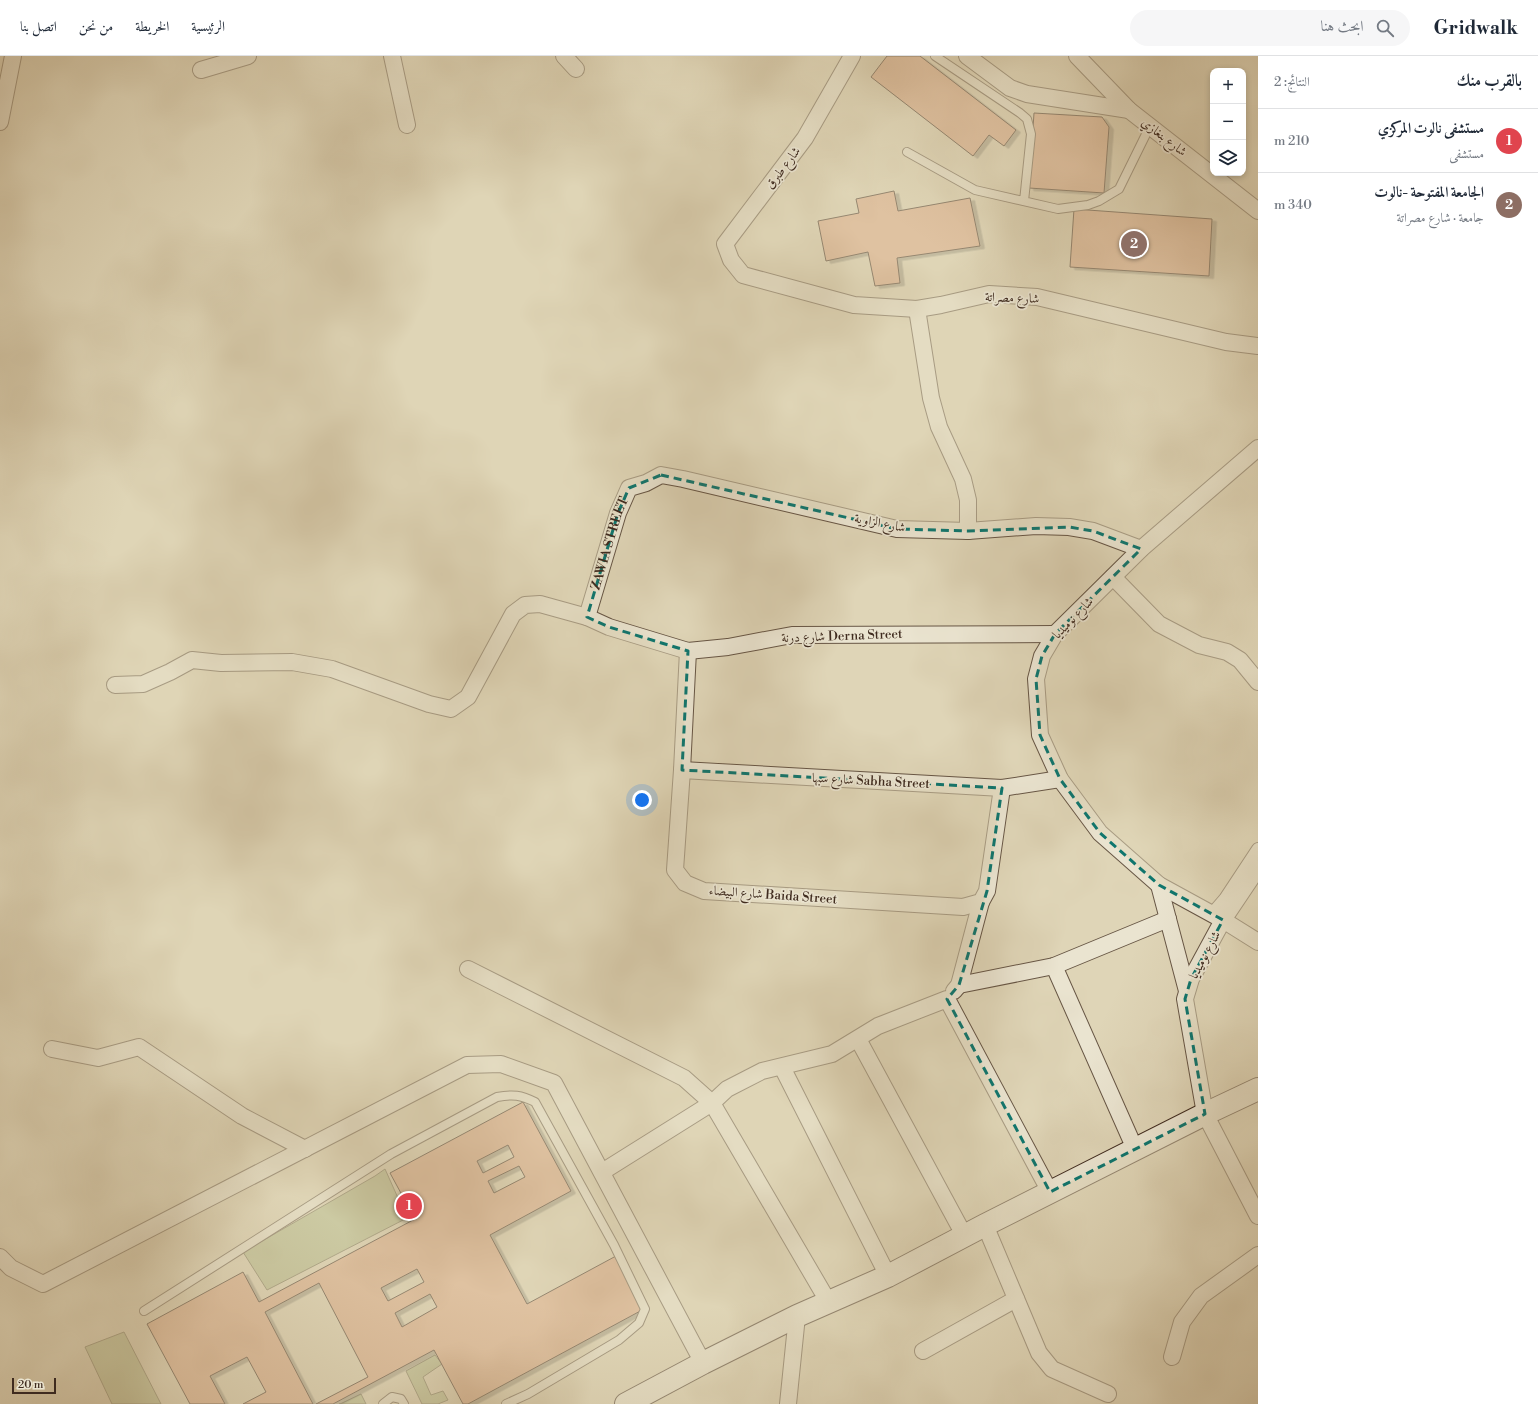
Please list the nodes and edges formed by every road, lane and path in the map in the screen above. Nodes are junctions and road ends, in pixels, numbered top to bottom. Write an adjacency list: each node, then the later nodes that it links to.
1 (13, 56): 12 (street)
2 (248, 56): 10 (street)
3 (392, 56): 13 (street)
4 (564, 56): 9 (street)
5 (852, 56): 18 (street, شارع طبرق)
6 (935, 56): 16 (lane)
7 (967, 56): 11 (street)
8 (1077, 56): 11 (street, شارع بنغازي)
9 (576, 69)
10 (201, 70)
11 (1129, 110): 14 (street, شارع بنغازي)
12 (0, 122)
13 (407, 125)
14 (1150, 126): 16 (lane); 17 (street, شارع بنغازي)
15 (906, 152): 16 (lane)
16 (1024, 201)
17 (1258, 211)
18 (743, 275): 19 (street, شارع مصراتة)
19 (917, 309): 20 (street, شارع مصراتة); 23 (street)
20 (1258, 346)
21 (1258, 448): 24 (street, شارع نوميديا)
22 (646, 483): 23 (street, شارع الزاوية); 26 (street, ZAWIA STREET)
23 (968, 531): 24 (street, شارع الزاوية)
24 (1141, 549): 25 (street, شارع نوميديا)
25 (1113, 577): 27 (street, شارع نوميديا); 29 (street)
26 (587, 617): 28 (street, شارع درنة Derna Street); 30 (street, شارع درنة Derna Street)
27 (1055, 634): 28 (street, شارع درنة Derna Street); 32 (street, شارع نوميديا)
28 (688, 651): 31 (street, شارع البيضاء Baida Street)
29 (1258, 682)
30 (116, 685)
31 (682, 770): 33 (street, شارع سبها Sabha Street); 37 (street, شارع البيضاء Baida Street)
32 (1060, 779): 33 (street, شارع سبها Sabha Street); 36 (street, شارع نوميديا)
33 (1002, 788): 37 (street)
34 (1258, 849): 38 (street)
35 (1258, 868): 38 (street)
36 (1159, 885): 38 (street, شارع نوميديا); 39 (street, شارع نوميديا)
37 (982, 902): 43 (street)
38 (1218, 917): 40 (street); 44 (street, شارع نوميديا)
39 (1168, 919): 41 (street); 44 (street, شارع نوميديا)
40 (1254, 935)
41 (1054, 966): 43 (street); 53 (street)
42 (468, 968): 50 (street)
43 (959, 985): 45 (street)
44 (1187, 991): 51 (street, شارع نوميديا)
45 (947, 999): 46 (street); 55 (street)
46 (858, 1039): 48 (street); 58 (street)
47 (52, 1049): 52 (street)
48 (782, 1067): 50 (street); 61 (street)
49 (1258, 1089): 51 (main road)
50 (712, 1103): 54 (street); 63 (street)
51 (1204, 1114): 53 (main road); 56 (street, شارع نوميديا)
52 (305, 1149): 54 (street); 60 (street)
53 (1135, 1149): 55 (main road)
54 (602, 1172): 68 (street)
55 (1050, 1192): 57 (main road)
56 (1258, 1216)
57 (985, 1225): 58 (main road); 62 (street)
58 (964, 1235): 61 (main road)
59 (1258, 1255): 67 (street)
60 (0, 1256)
61 (888, 1276): 63 (main road)
62 (1016, 1299): 66 (street); 69 (street)
63 (829, 1303): 65 (main road)
64 (144, 1311): 72 (lane)
65 (797, 1316): 68 (main road); 74 (street)
66 (923, 1351)
67 (1172, 1357)
68 (703, 1363): 73 (main road)
69 (1108, 1394)
70 (382, 1404): 71 (lane)
71 (404, 1404)
72 (506, 1404)
73 (626, 1404)
74 (788, 1404)

